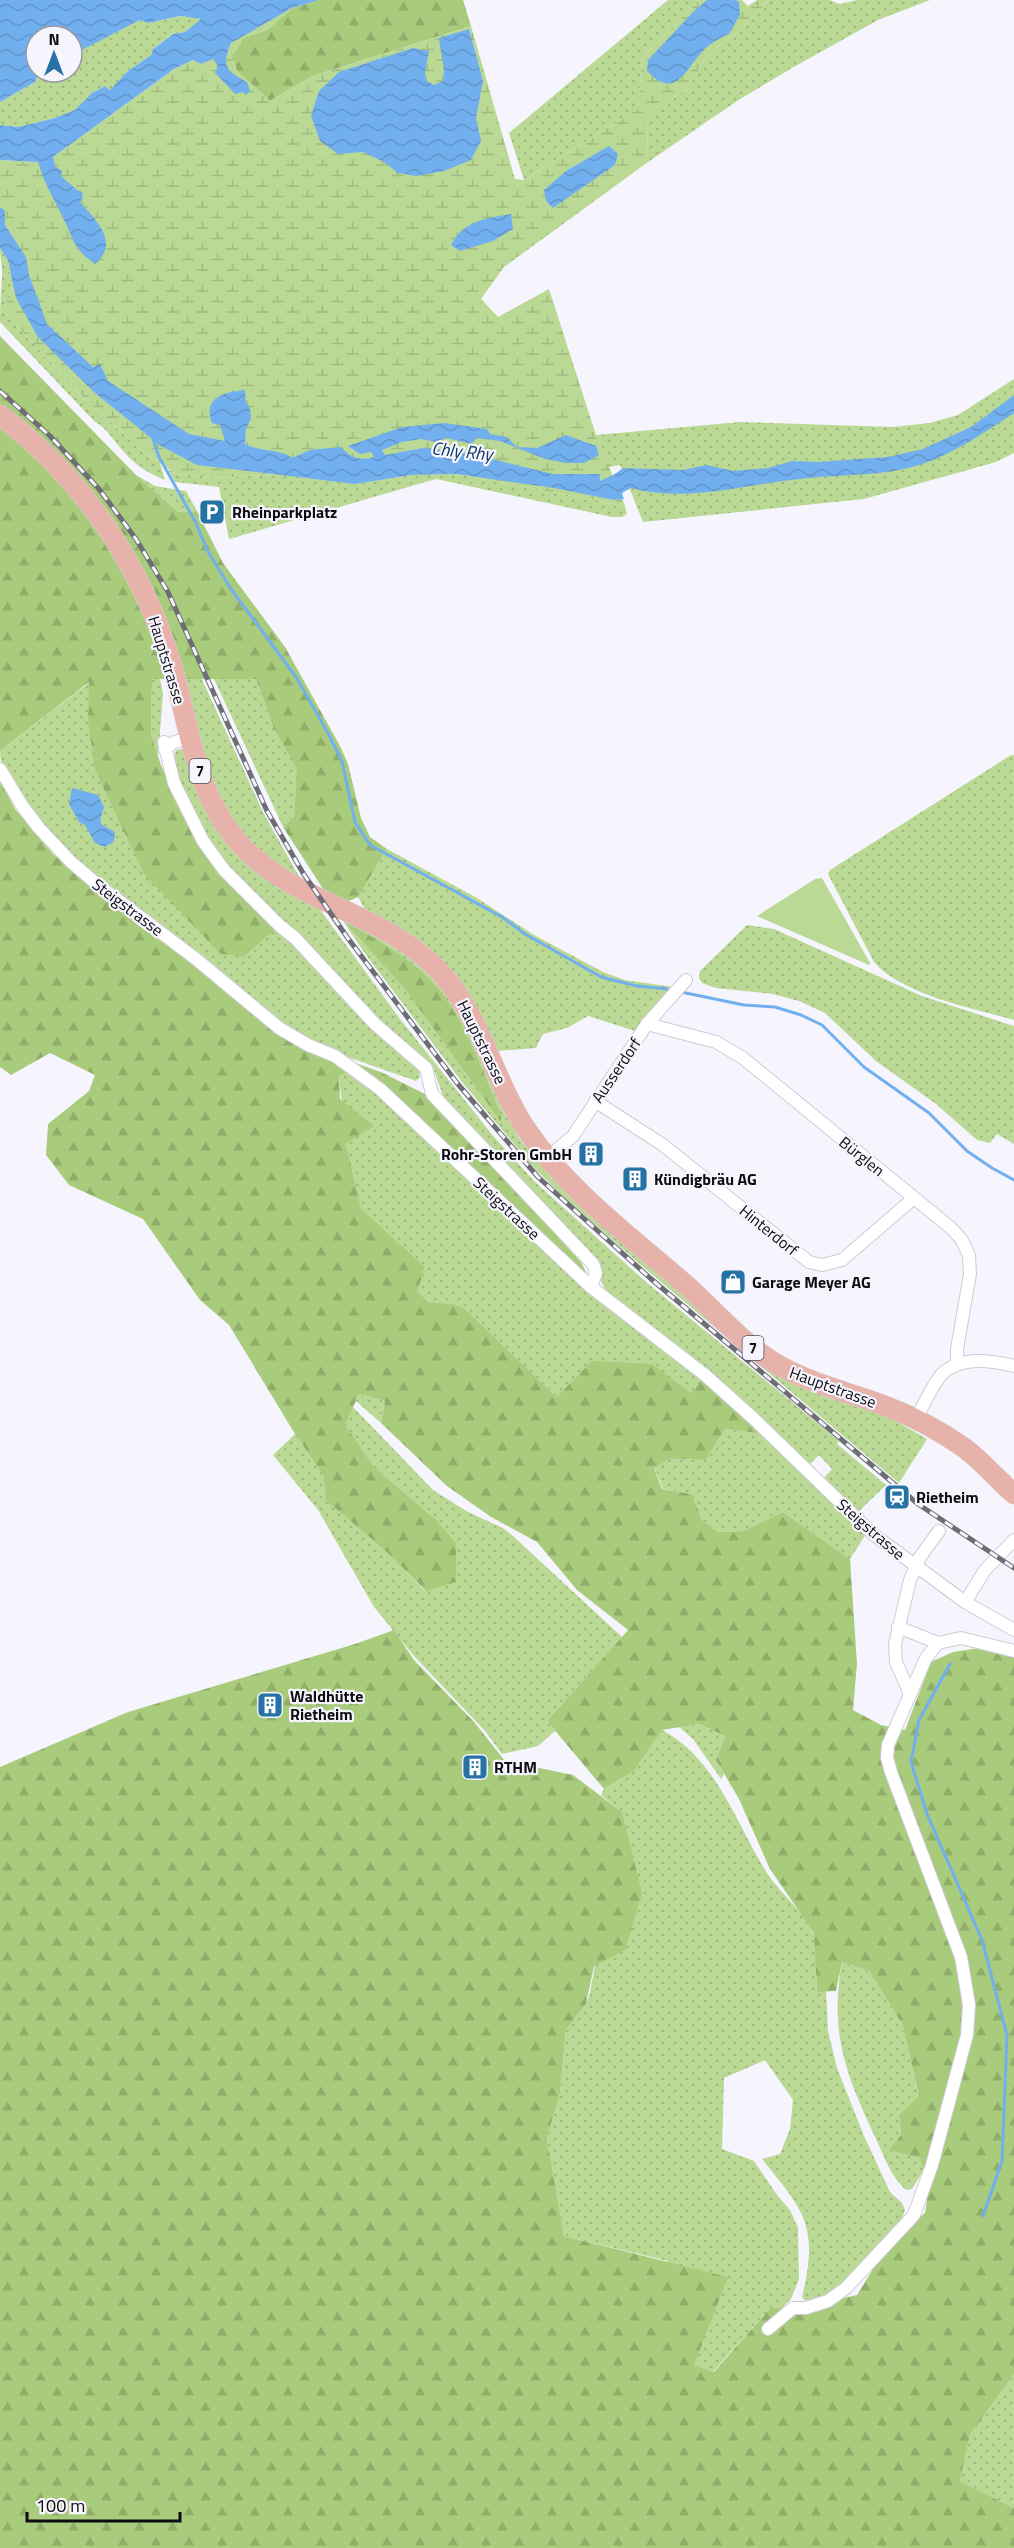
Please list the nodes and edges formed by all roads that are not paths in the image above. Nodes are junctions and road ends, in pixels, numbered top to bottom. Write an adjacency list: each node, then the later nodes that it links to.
1 (0, 415): 2 (main road, Hauptstrasse / 7)
2 (190, 738): 7 (main road, Hauptstrasse / 7); 9 (street)
3 (0, 769): 9 (street, Steigstrasse)
4 (686, 980): 5 (street, Ausserdorf)
5 (647, 1024): 6 (street, Ausserdorf); 8 (street, Bürglen)
6 (595, 1101): 7 (street, Ausserdorf); 8 (street, Hinterdorf)
7 (546, 1159): 12 (main road, Hauptstrasse / 7)
8 (914, 1198): 10 (street, Bürglen)
9 (591, 1287): 16 (street, Steigstrasse)
10 (957, 1363): 11 (street); 12 (street)
11 (1014, 1366)
12 (915, 1420): 13 (main road, Hauptstrasse / 7)
13 (1014, 1494)
14 (939, 1531): 16 (street)
15 (1014, 1540): 17 (street)
16 (916, 1567): 17 (street, Steigstrasse); 18 (street)
17 (965, 1602): 19 (street, Steigstrasse)
18 (898, 1627): 20 (street); 22 (street)
19 (1014, 1630)
20 (938, 1643): 21 (street); 22 (street)
21 (1014, 1651)
22 (910, 1694): 23 (street)
23 (768, 2329)

